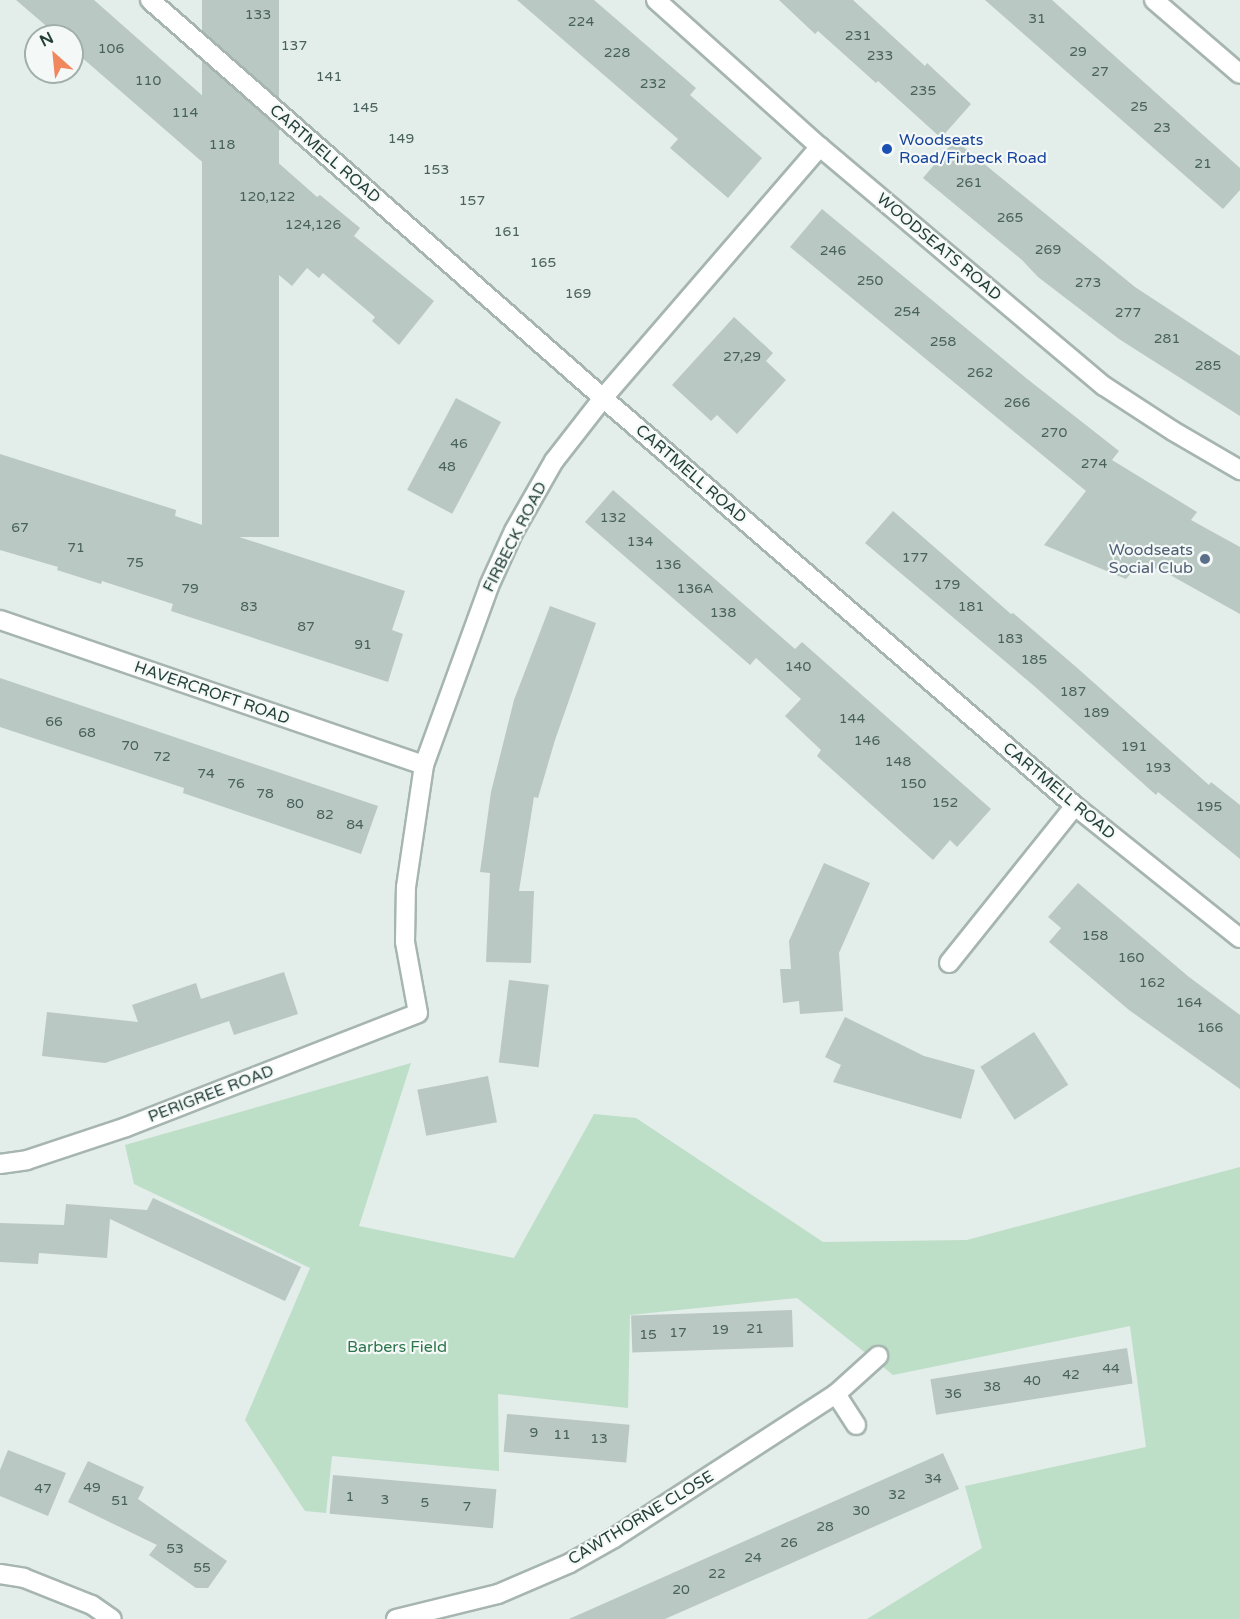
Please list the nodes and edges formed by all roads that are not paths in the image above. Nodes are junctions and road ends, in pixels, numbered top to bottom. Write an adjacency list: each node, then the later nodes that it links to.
1 (150, 0): 6 (street, CARTMELL ROAD)
2 (656, 0): 5 (street, WOODSEATS ROAD)
3 (1154, 0): 4 (street)
4 (1240, 74)
5 (820, 147): 6 (street, FIRBECK ROAD); 7 (street, WOODSEATS ROAD)
6 (603, 398): 9 (street, FIRBECK ROAD); 10 (street, CARTMELL ROAD)
7 (1240, 470)
8 (0, 620): 9 (street, HAVERCROFT ROAD)
9 (424, 765): 13 (street, FIRBECK ROAD)
10 (1075, 806): 11 (street, CARTMELL ROAD); 12 (street)
11 (1240, 938)
12 (949, 963)
13 (418, 1013): 14 (street, PERIGREE ROAD)
14 (0, 1164)
15 (878, 1356): 16 (street, CAWTHORNE CLOSE)
16 (836, 1394): 17 (street); 20 (street, CAWTHORNE CLOSE)
17 (856, 1425)
18 (0, 1574): 19 (street)
19 (112, 1619)
20 (396, 1619)

